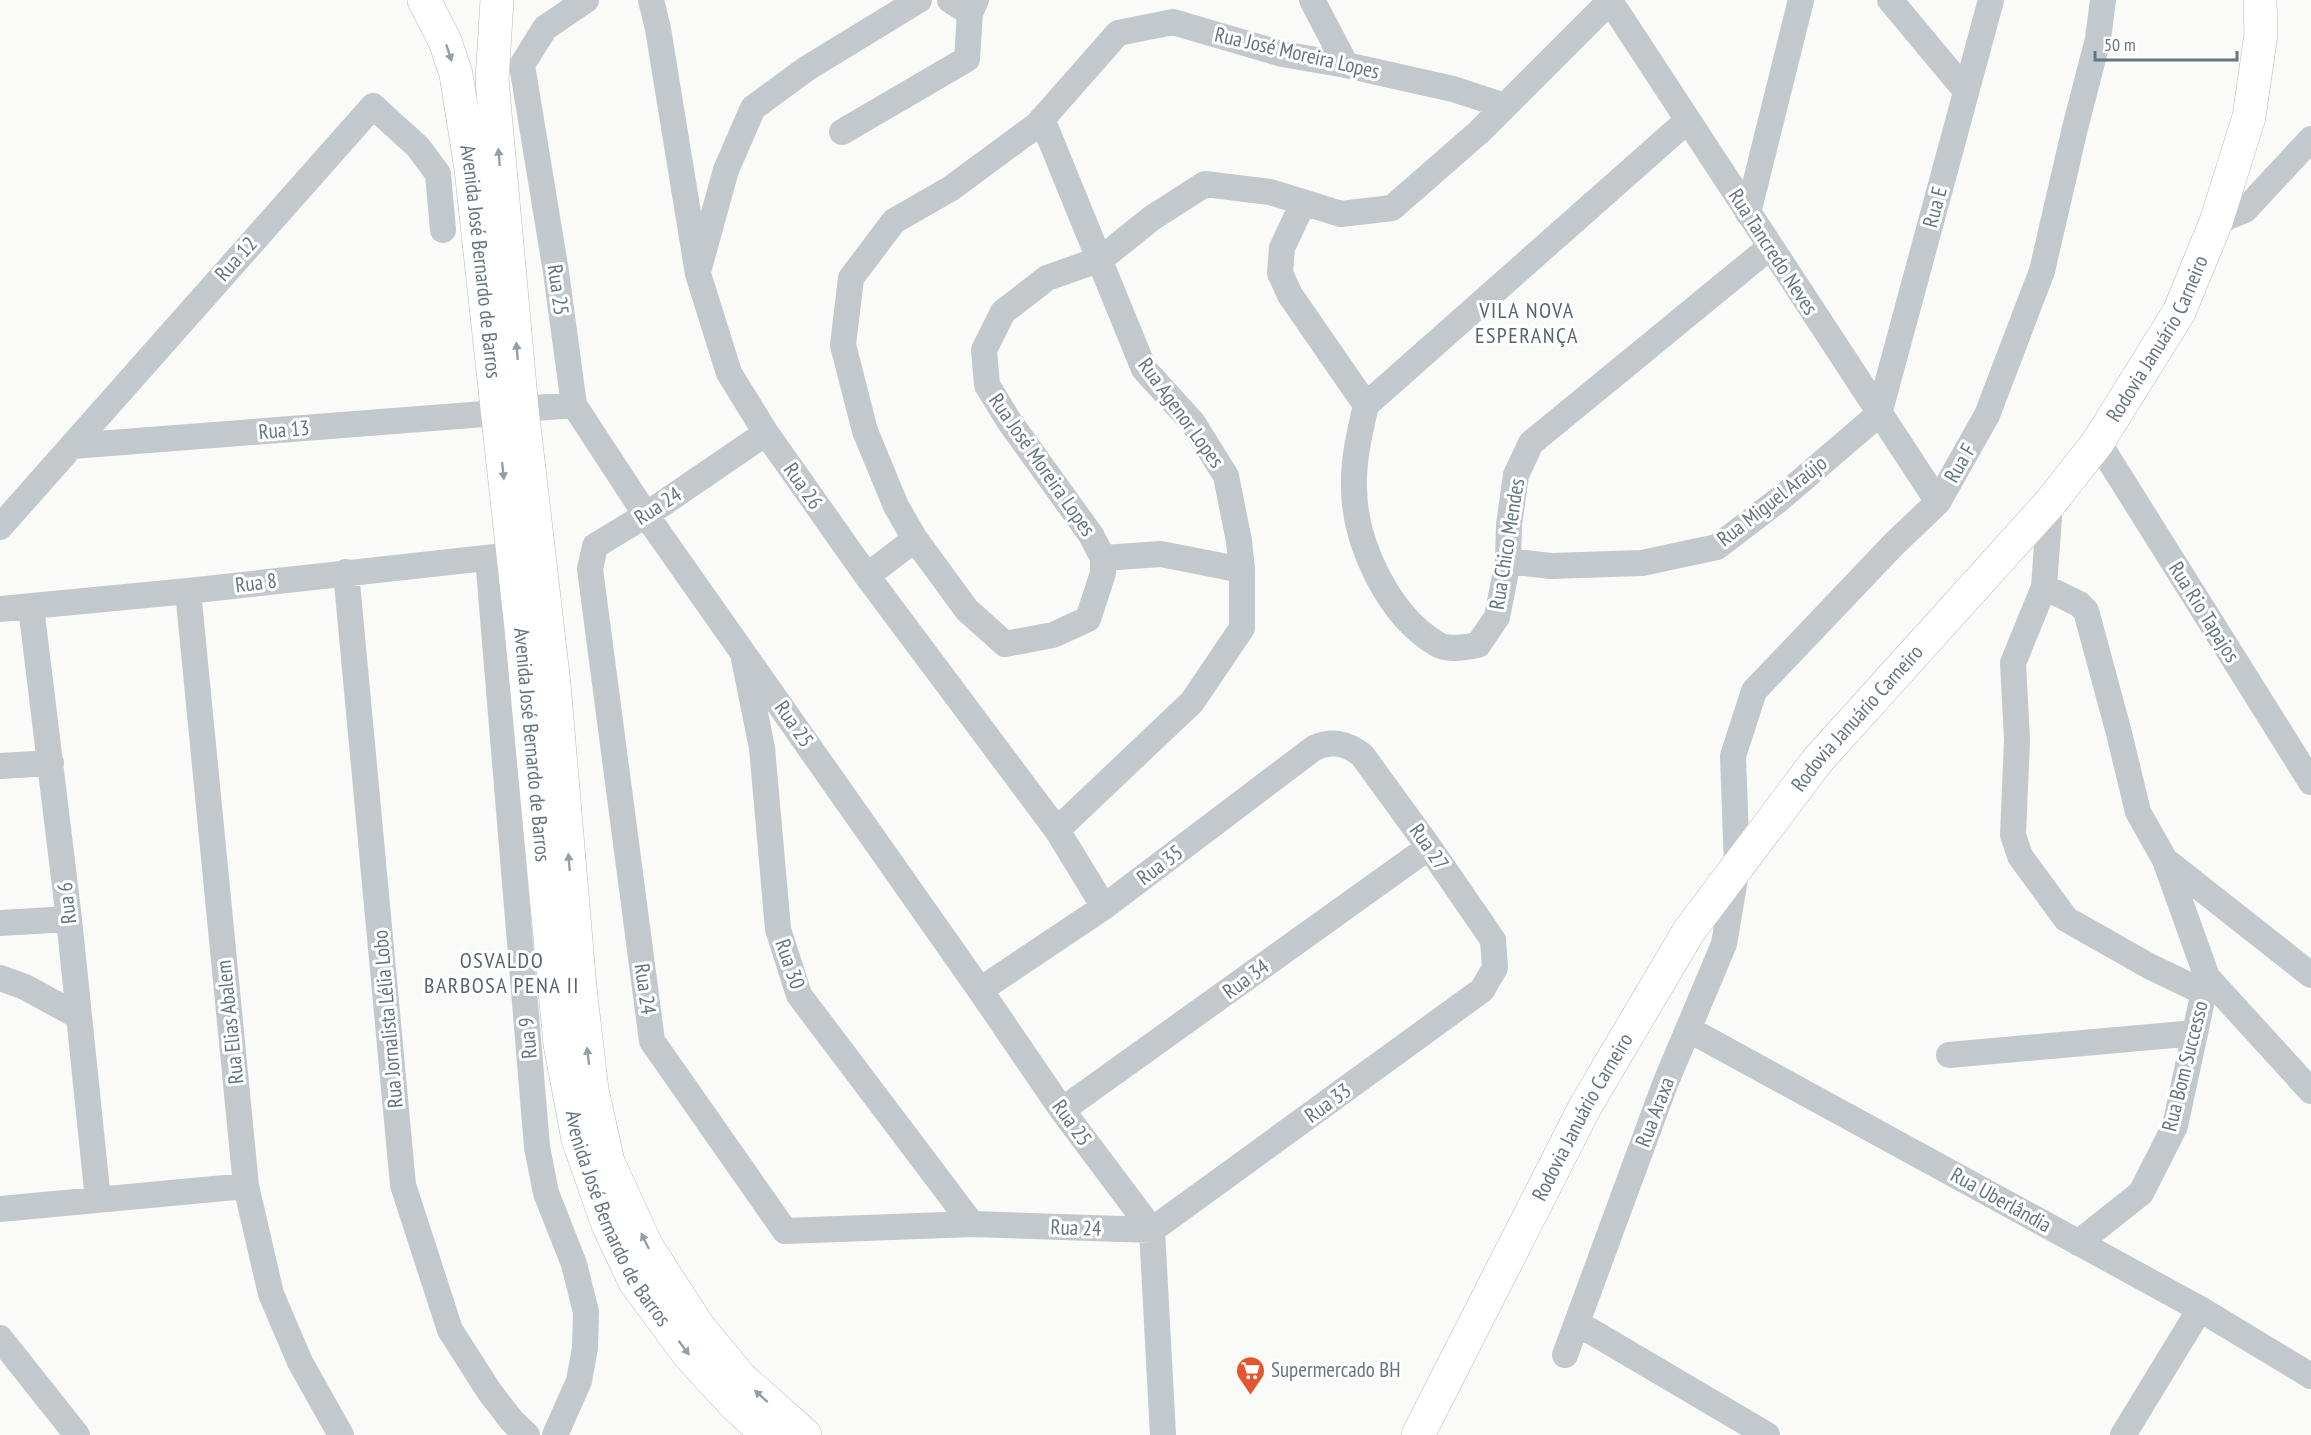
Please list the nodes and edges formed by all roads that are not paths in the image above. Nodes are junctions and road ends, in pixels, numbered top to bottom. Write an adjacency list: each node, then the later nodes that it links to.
1 (424, 0): 30 (main road, Avenida José Bernardo de Barros, one-way to 30)
2 (498, 0): 30 (main road, Avenida José Bernardo de Barros, one-way to 2)
3 (586, 0): 28 (street, Rua 25)
4 (651, 0): 27 (street, Rua 26)
5 (919, 0): 27 (street)
6 (1312, 0): 14 (street)
7 (1801, 0): 22 (street)
8 (1890, 0): 15 (street)
9 (1990, 0): 15 (street, Rua E)
10 (2103, 0): 35 (street, Rua F)
11 (2260, 0): 23 (main road, Rodovia Januário Carneiro)
12 (1610, 1): 16 (street, Rua José Moreira Lopes); 18 (street, Rua Tancredo Neves)
13 (965, 4): 19 (street)
14 (1346, 65): 16 (street, Rua José Moreira Lopes); 17 (street, Rua José Moreira Lopes)
15 (1966, 91): 31 (street, Rua E)
16 (1504, 106): 21 (street, Rua José Moreira Lopes)
17 (1042, 119): 26 (street, Rua Agenor Lopes); 39 (street, Rua José Moreira Lopes)
18 (1688, 120): 22 (street, Rua Tancredo Neves); 29 (street)
19 (842, 132)
20 (2311, 139): 23 (street)
21 (1303, 203): 26 (street, Rua José Moreira Lopes); 29 (street)
22 (1748, 213): 25 (street, Rua Tancredo Neves)
23 (2216, 222): 33 (main road, Rodovia Januário Carneiro)
24 (443, 230): 34 (street, Rua 12)
25 (1770, 248): 31 (street, Rua Tancredo Neves); 42 (street, Rua Chico Mendes)
26 (1101, 259): 41 (street, Rua José Moreira Lopes); 43 (street, Rua Agenor Lopes)
27 (698, 274): 32 (street, Rua 26)
28 (574, 405): 30 (street, Rua 13); 37 (street, Rua 25)
29 (1366, 405): 42 (street, Rua Chico Mendes)
30 (510, 411): 34 (street, Rua 13); 40 (main road, Avenida José Bernardo de Barros, one-way to 40); 89 (main road, Avenida José Bernardo de Barros, one-way to 30)
31 (1879, 414): 35 (street, Rua Tancredo Neves); 42 (street, Rua Miguel Araújo)
32 (766, 433): 37 (street, Rua 24); 45 (street, Rua 26)
33 (2098, 442): 36 (main road, Rodovia Januário Carneiro); 54 (street, Rua Rio Tapajos)
34 (72, 446): 38 (street, Rua 12)
35 (1938, 502): 58 (street, Rua F)
36 (2050, 503): 46 (street); 58 (main road, Rodovia Januário Carneiro)
37 (646, 515): 50 (street, Rua 25); 76 (street, Rua 24)
38 (0, 527)
39 (915, 539): 41 (street, Rua José Moreira Lopes); 45 (street)
40 (500, 556): 44 (street, Rua 8); 87 (street, Rua 9); 88 (main road, Avenida José Bernardo de Barros, one-way to 88)
41 (1103, 558): 43 (street)
42 (1508, 561)
43 (1242, 570): 55 (street, Rua Agenor Lopes)
44 (346, 572): 47 (street, Rua 8); 86 (street, Rua Jornalista Lélia Lobo)
45 (867, 576): 55 (street, Rua 26)
46 (2044, 587): 57 (street); 65 (street)
47 (188, 591): 48 (street, Rua 8); 73 (street, Rua Elias Abalem)
48 (31, 607): 49 (street, Rua 8); 52 (street, Rua 6)
49 (0, 609)
50 (742, 650): 66 (street, Rua 25); 76 (street, Rua 30)
51 (1339, 743): 56 (street, Rua 27); 59 (street, Rua 35)
52 (51, 763): 53 (street); 60 (street, Rua 6)
53 (0, 766)
54 (2311, 782)
55 (1057, 830): 59 (street, Rua 26)
56 (1429, 847): 62 (street, Rua 27); 72 (street, Rua 34)
57 (2165, 860): 63 (street); 65 (street, Rua Bom Successo)
58 (1737, 867): 68 (street, Rua Araxa); 91 (main road, Rodovia Januário Carneiro)
59 (1104, 907): 66 (street, Rua 35)
60 (69, 919): 61 (street); 67 (street, Rua 6)
61 (0, 923)
62 (1495, 968): 77 (street, Rua 33)
63 (2311, 975)
64 (0, 978): 67 (street)
65 (2205, 984): 69 (street, Rua Bom Successo); 71 (street)
66 (980, 990): 72 (street, Rua 25)
67 (78, 1016): 74 (street, Rua 6)
68 (1688, 1029): 78 (street, Rua Uberlândia); 80 (street, Rua Araxa)
69 (2194, 1033): 70 (street); 78 (street, Rua Bom Successo)
70 (1949, 1055)
71 (2311, 1091)
72 (1062, 1110): 77 (street, Rua 25)
73 (246, 1186): 74 (street); 85 (street, Rua Elias Abalem)
74 (98, 1200): 75 (street)
75 (0, 1209)
76 (972, 1224): 77 (street, Rua 24)
77 (1152, 1230): 90 (street)
78 (2078, 1243): 79 (street, Rua Uberlândia)
79 (2200, 1309): 83 (street, Rua Uberlândia); 93 (street)
80 (1576, 1323): 82 (street, Rua Araxa); 92 (street)
81 (0, 1338): 84 (street)
82 (1565, 1355)
83 (2311, 1376)
84 (77, 1435)
85 (341, 1435)
86 (527, 1435)
87 (555, 1435)
88 (768, 1435)
89 (805, 1435)
90 (1163, 1435)
91 (1418, 1435)
92 (1767, 1435)
93 (2123, 1435)

